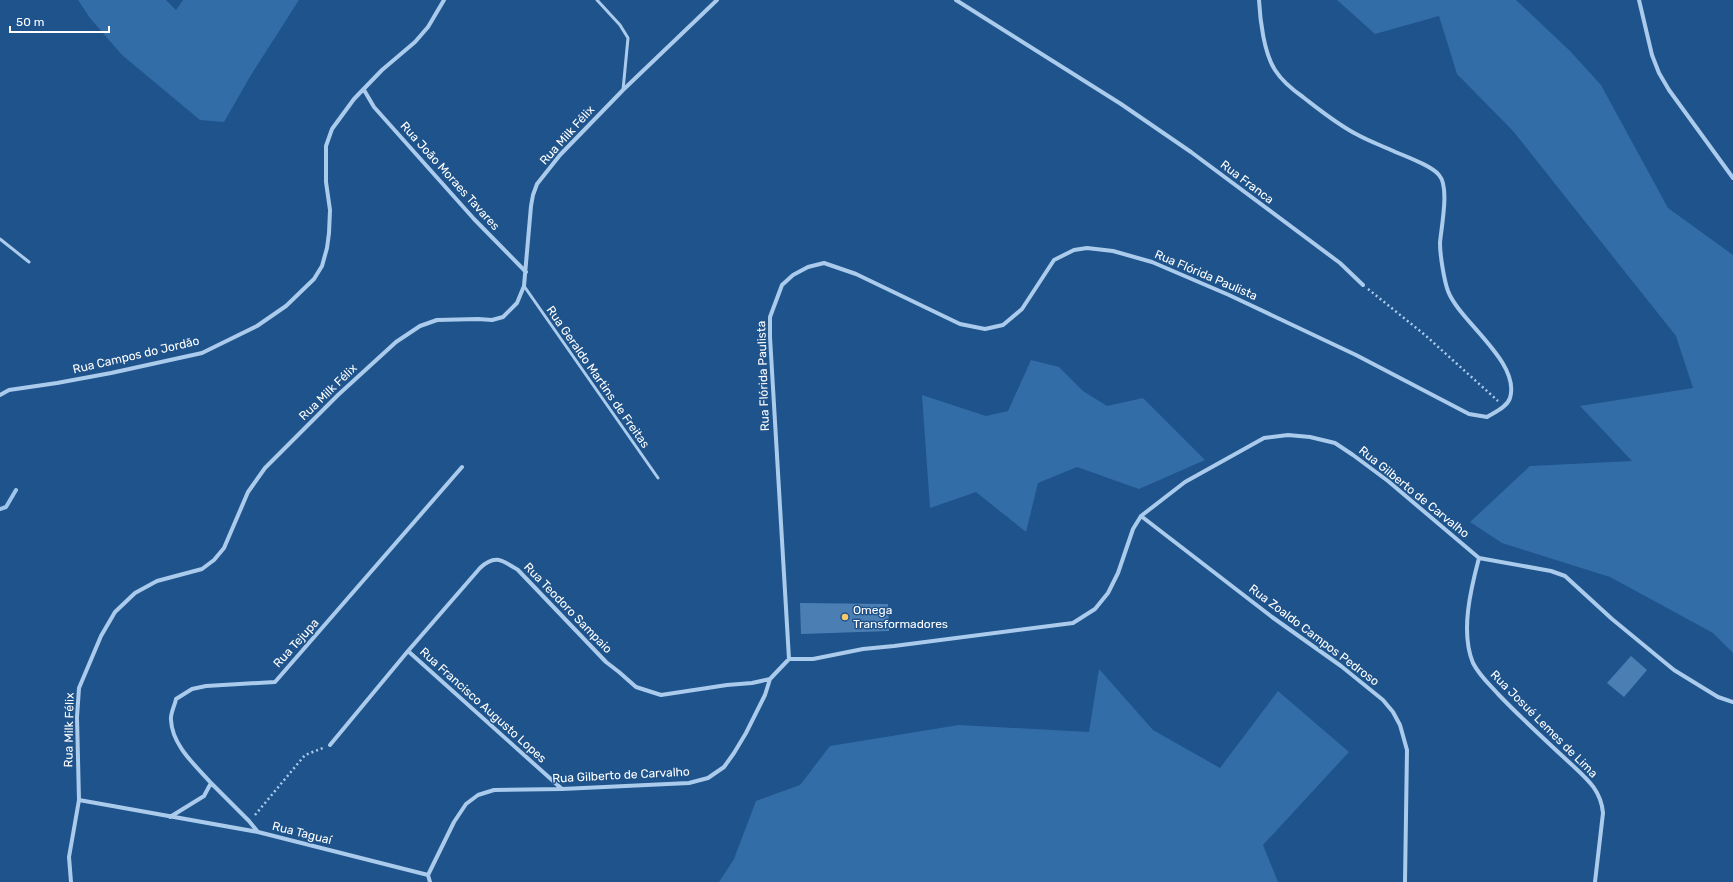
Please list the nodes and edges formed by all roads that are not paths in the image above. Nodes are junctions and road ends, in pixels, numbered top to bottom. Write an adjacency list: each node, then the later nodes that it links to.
1 (444, 0): 7 (street, Rua Campos do Jordão)
2 (596, 0): 8 (lane)
3 (717, 0): 8 (street, Rua Milk Félix)
4 (956, 0): 13 (street, Rua Franca)
5 (1259, 0): 21 (street, Rua Flórida Paulista)
6 (1639, 0): 9 (street)
7 (364, 90): 12 (street, Rua João Moraes Tavares); 15 (street, Rua Campos do Jordão)
8 (623, 90): 12 (street, Rua Milk Félix)
9 (1733, 178)
10 (0, 239): 11 (lane)
11 (29, 262)
12 (526, 272): 14 (street, Rua Milk Félix)
13 (1363, 285)
14 (524, 286): 17 (lane, Rua Geraldo Martins de Freitas); 27 (street, Rua Milk Félix)
15 (0, 395)
16 (462, 467): 25 (street, Rua Tejupa)
17 (658, 478)
18 (1141, 516): 19 (street, Rua Gilberto de Carvalho); 21 (street, Rua Gilberto de Carvalho); 33 (street, Rua Zoaldo Campos Pedroso)
19 (1479, 558): 23 (street); 34 (street, Rua Josué Lemes de Lima)
20 (408, 651): 22 (street, Rua Teodoro Sampaio); 24 (street, Rua Teodoro Sampaio); 26 (street, Rua Francisco Augusto Lopes)
21 (789, 660): 22 (street, Rua Gilberto de Carvalho)
22 (770, 679): 26 (street, Rua Gilberto de Carvalho)
23 (1733, 702)
24 (330, 745)
25 (211, 782): 28 (street); 29 (street, Rua Tejupa)
26 (562, 789): 30 (street, Rua Gilberto de Carvalho)
27 (79, 800): 28 (street); 31 (street, Rua Milk Félix)
28 (170, 816): 29 (street, Rua Taguaí)
29 (258, 832): 30 (street, Rua Taguaí)
30 (428, 875): 32 (street)
31 (71, 882)
32 (430, 882)
33 (1406, 882)
34 (1595, 882)

